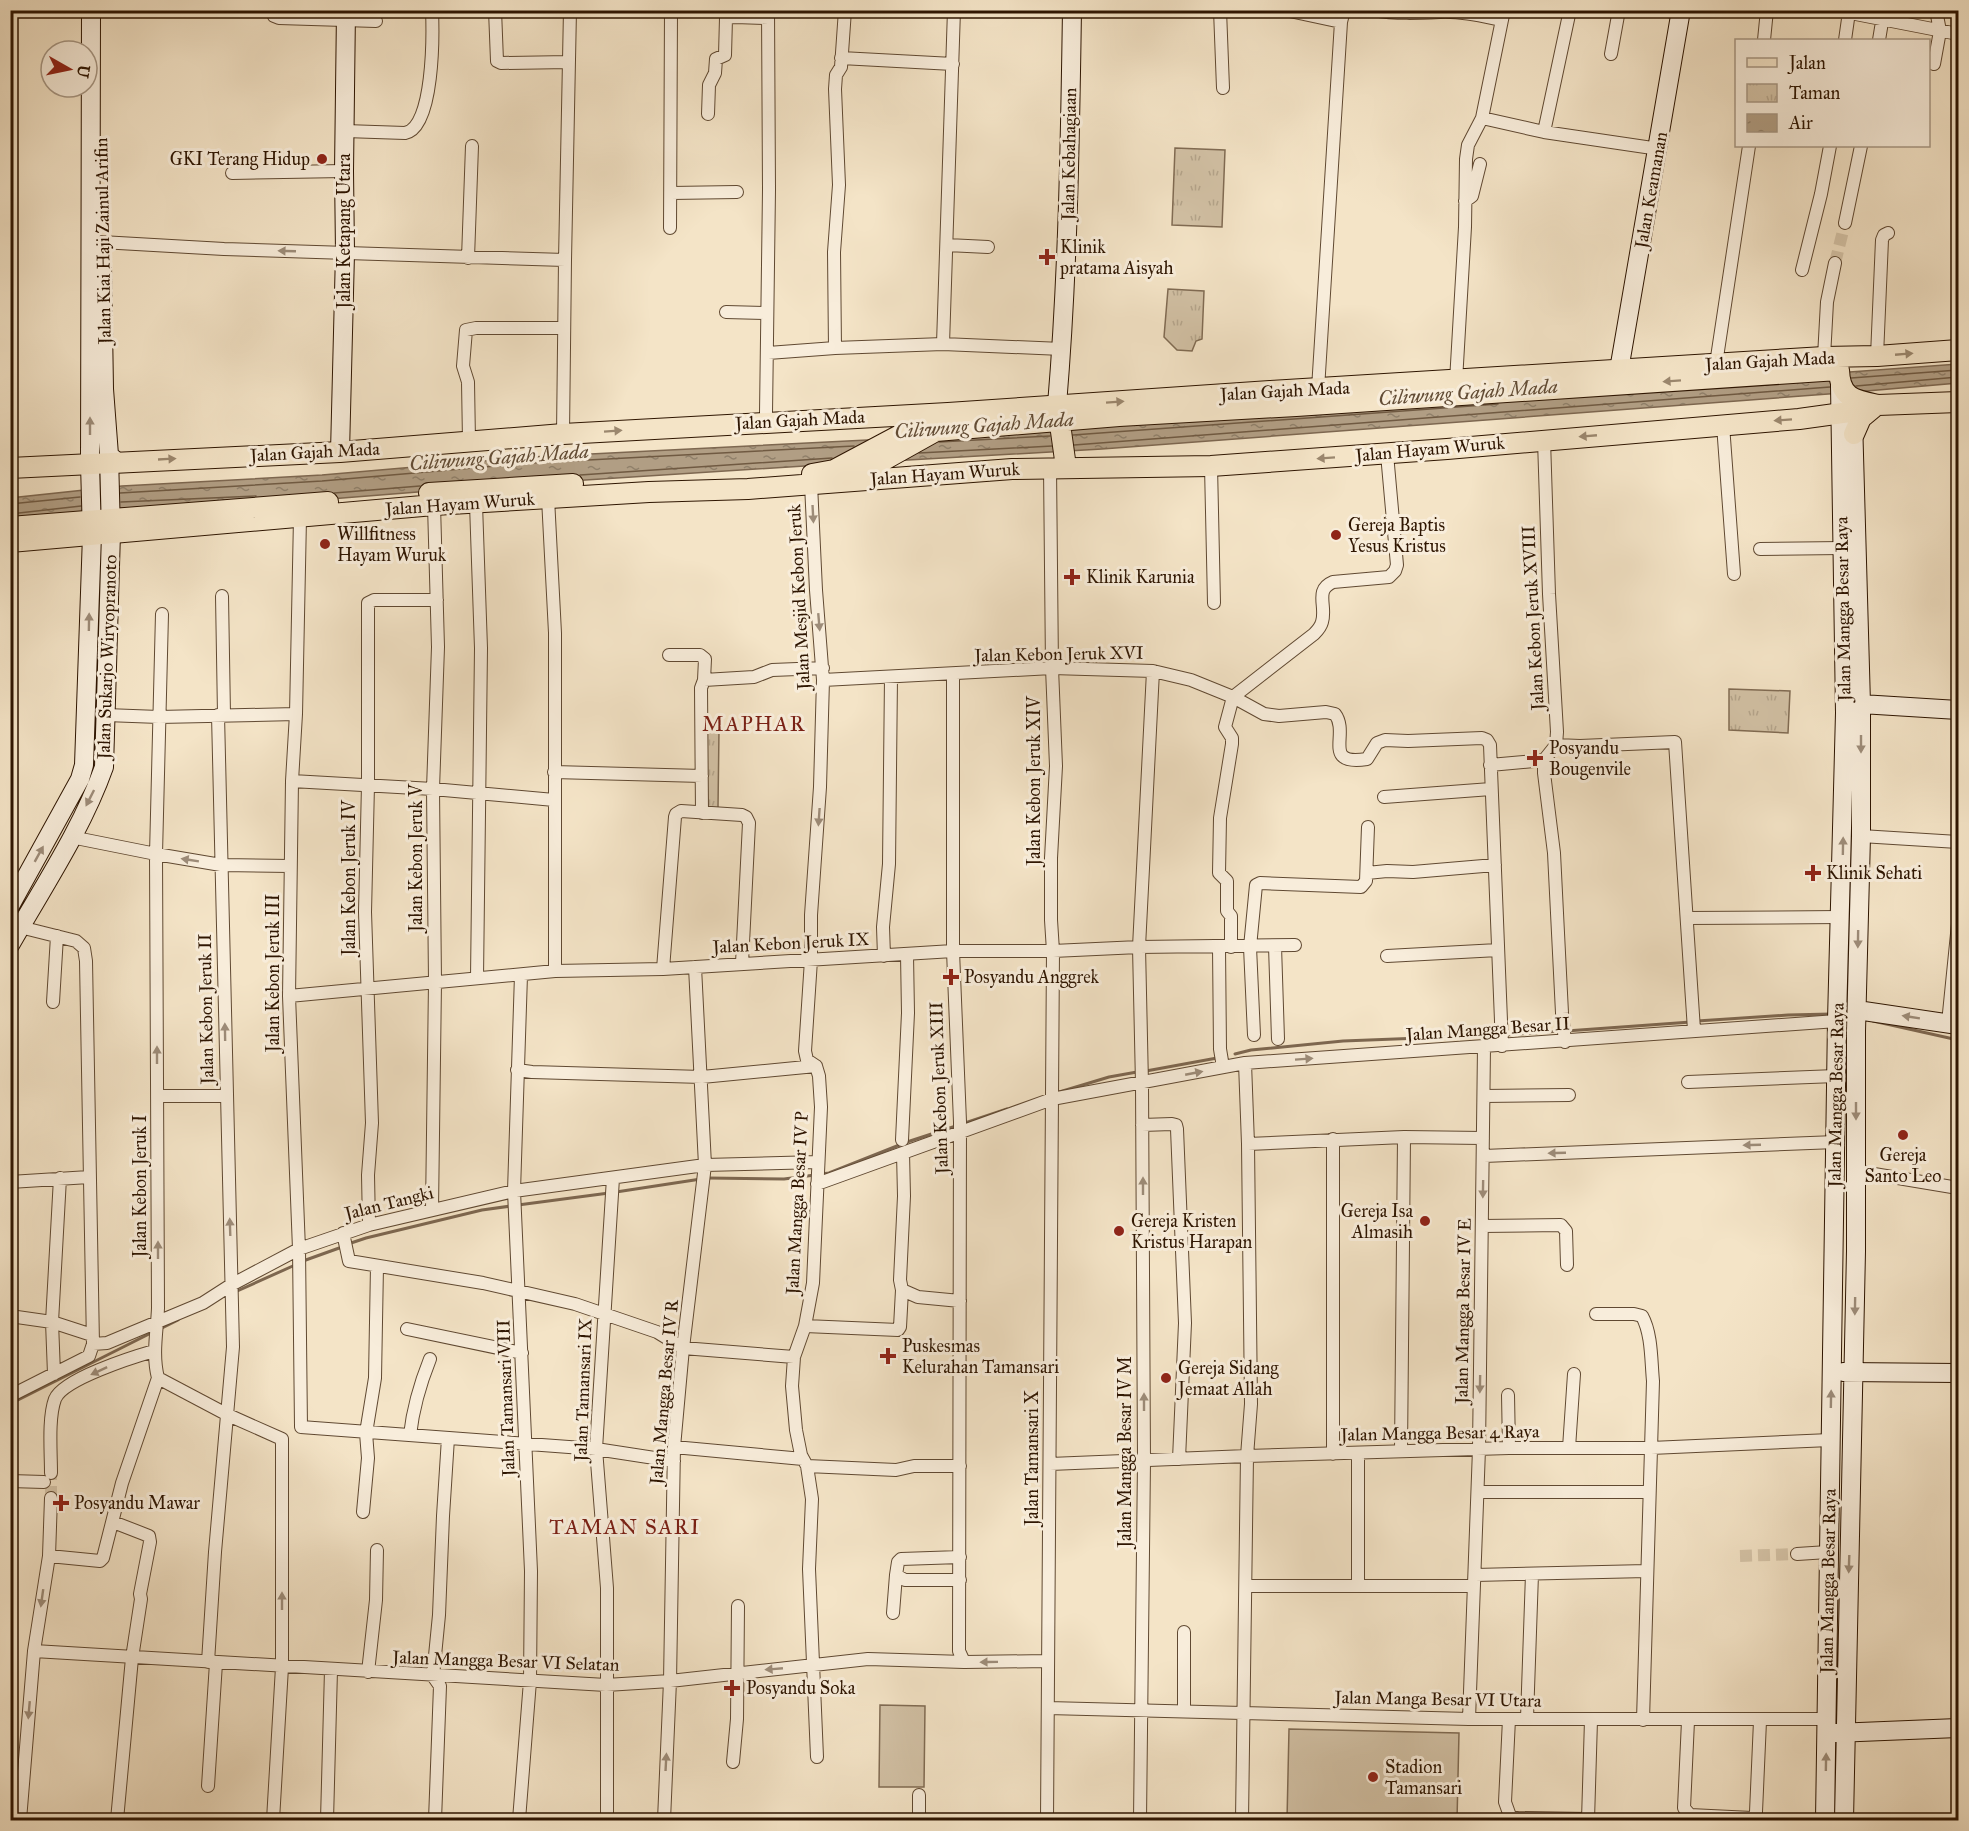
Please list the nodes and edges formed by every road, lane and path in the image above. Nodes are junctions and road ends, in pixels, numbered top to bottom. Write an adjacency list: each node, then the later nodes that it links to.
1 (91, 10): 29 (main road, Jalan Kiai Haji Zainul Arifin)
2 (102, 10): 33 (main road, Jalan Kiai Haji Zainul Arifin)
3 (274, 10): 22 (street)
4 (432, 10): 44 (street)
5 (495, 10): 36 (street)
6 (570, 10): 36 (street)
7 (671, 10): 55 (street)
8 (845, 10): 35 (street)
9 (954, 10): 37 (street)
10 (1072, 10): 73 (main road, Jalan Kebahagiaan)
11 (1220, 10): 39 (street)
12 (1285, 10): 25 (street)
13 (1373, 10): 19 (street)
14 (1570, 10): 45 (street)
15 (1619, 10): 34 (street)
16 (1767, 10): 30 (street)
17 (1936, 10): 27 (street)
18 (1844, 11): 24 (street); 31 (street)
19 (1400, 12): 23 (street)
20 (1675, 12): 50 (main road, Jalan Keamanan)
21 (768, 14): 42 (street); 69 (street)
22 (346, 15): 26 (street); 44 (main road, Jalan Ketapang Utara)
23 (1503, 15): 43 (street)
24 (1884, 15): 27 (street); 32 (street)
25 (1342, 16): 82 (street)
26 (376, 21)
27 (1940, 31): 28 (street); 38 (street)
28 (1959, 34)
29 (93, 39)
30 (1764, 39)
31 (1845, 39)
32 (1879, 39)
33 (99, 50)
34 (1611, 54)
35 (841, 58): 37 (street); 72 (street)
36 (569, 62): 65 (street)
37 (953, 64): 61 (street)
38 (1934, 64)
39 (1222, 88)
40 (96, 99): 60 (main road, Jalan Kiai Haji Zainul Arifin)
41 (96, 99): 81 (main road, Jalan Kiai Haji Zainul Arifin)
42 (708, 114)
43 (1482, 118): 45 (street); 56 (street)
44 (345, 131): 52 (main road, Jalan Ketapang Utara)
45 (1544, 132): 50 (street)
46 (472, 146): 64 (street)
47 (1749, 147): 77 (street)
48 (1830, 147): 67 (street)
49 (1861, 147): 57 (street)
50 (1659, 149): 78 (main road, Jalan Keamanan)
51 (1480, 164): 56 (street)
52 (344, 171): 53 (street); 63 (main road, Jalan Ketapang Utara)
53 (232, 173)
54 (737, 192): 55 (street)
55 (670, 193): 58 (street)
56 (1464, 202): 79 (street)
57 (1845, 223)
58 (670, 228)
59 (1888, 233): 76 (street)
60 (101, 242): 63 (street, one-way to 60); 81 (main road, Jalan Kiai Haji Zainul Arifin)
61 (947, 245): 62 (street); 71 (street)
62 (988, 247)
63 (345, 253): 64 (street); 95 (main road, Jalan Ketapang Utara)
64 (468, 258): 65 (street)
65 (565, 260): 70 (street)
66 (1835, 263): 80 (street)
67 (1802, 270)
68 (726, 312): 69 (street)
69 (768, 313): 75 (street)
70 (564, 328): 91 (street); 93 (street)
71 (943, 344): 72 (street); 73 (street)
72 (835, 348): 75 (street)
73 (1062, 349): 88 (main road, Jalan Kebahagiaan)
74 (1959, 350): 76 (main road, Jalan Gajah Mada, one-way to 74)
75 (768, 353): 86 (street)
76 (1877, 356): 80 (main road, Jalan Gajah Mada)
77 (1716, 364): 78 (main road, Jalan Gajah Mada); 80 (main road, Jalan Gajah Mada)
78 (1619, 370): 79 (main road, Jalan Gajah Mada)
79 (1456, 381): 83 (main road, Jalan Gajah Mada)
80 (1840, 387): 83 (main road, Jalan Gajah Mada, one-way to 83); 85 (main road, Jalan Hayam Wuruk); 90 (main road, Jalan Hayam Wuruk, one-way to 90); 94 (main road, Jalan Mangga Besar Raya)
81 (97, 388): 97 (main road, Jalan Kiai Haji Zainul Arifin)
82 (1318, 389): 83 (main road, Jalan Gajah Mada); 88 (main road, Jalan Gajah Mada, one-way to 82)
83 (1389, 392): 88 (main road, Jalan Gajah Mada)
84 (1959, 402): 85 (main road, Jalan Hayam Wuruk)
85 (1878, 405): 94 (main road)
86 (766, 413): 88 (main road); 89 (main road)
87 (948, 413): 88 (main road, Jalan Gajah Mada); 89 (main road, Jalan Gajah Mada); 101 (main road)
88 (1056, 415): 98 (main road); 102 (main road, Jalan Gajah Mada)
89 (717, 425): 91 (main road, Jalan Gajah Mada, one-way to 89)
90 (1723, 425): 92 (main road, Jalan Hayam Wuruk, one-way to 92); 112 (street)
91 (563, 434): 93 (main road, Jalan Gajah Mada)
92 (1544, 440): 96 (main road, Jalan Hayam Wuruk); 134 (street, Jalan Kebon Jeruk XVIII)
93 (468, 441): 95 (main road, Jalan Gajah Mada)
94 (1850, 447): 110 (main road, Jalan Mangga Besar Raya); 115 (main road, Jalan Mangga Besar Raya)
95 (340, 452): 97 (main road, Jalan Gajah Mada, one-way to 95)
96 (1387, 454): 99 (main road, Jalan Hayam Wuruk, one-way to 99); 127 (street)
97 (107, 461): 100 (main road, Jalan Gajah Mada); 107 (main road, Jalan Sukarjo Wiryopranoto); 107 (main road, Jalan Sukarjo Wiryopranoto)
98 (1060, 463): 99 (main road, Jalan Hayam Wuruk); 101 (main road, Jalan Hayam Wuruk); 119 (street, Jalan Kebon Jeruk XIV)
99 (1211, 466): 116 (street)
100 (10, 468)
101 (816, 479): 102 (main road, Jalan Hayam Wuruk); 107 (main road, Jalan Hayam Wuruk); 121 (street, Jalan Mesjid Kebon Jeruk, one-way to 121)
102 (730, 489): 103 (main road, Jalan Hayam Wuruk)
103 (548, 498): 104 (main road, Jalan Hayam Wuruk); 137 (street)
104 (476, 504): 105 (main road, Jalan Hayam Wuruk); 143 (street)
105 (434, 505): 106 (main road, Jalan Hayam Wuruk); 114 (street, Jalan Kebon Jeruk V)
106 (300, 518): 107 (main road, Jalan Hayam Wuruk); 130 (street, Jalan Kebon Jeruk III)
107 (101, 522): 108 (main road, Jalan Hayam Wuruk); 109 (main road, Jalan Hayam Wuruk); 124 (main road, Jalan Sukarjo Wiryopranoto, one-way to 107); 125 (main road, Jalan Sukarjo Wiryopranoto)
108 (10, 527)
109 (10, 542)
110 (1842, 548): 111 (street); 115 (main road, Jalan Mangga Besar Raya)
111 (1760, 549)
112 (1734, 574)
113 (222, 596): 132 (street, Jalan Kebon Jeruk II)
114 (437, 600): 140 (street, Jalan Kebon Jeruk IV); 141 (street, Jalan Kebon Jeruk V)
115 (1850, 601): 128 (main road, Jalan Mangga Besar Raya); 158 (main road, Jalan Mangga Besar Raya, one-way to 115)
116 (1214, 603)
117 (162, 614): 133 (street)
118 (669, 655): 126 (street)
119 (1052, 668): 120 (street, Jalan Kebon Jeruk XVI); 122 (street, Jalan Kebon Jeruk XVI); 170 (street, Jalan Kebon Jeruk XIV)
120 (1153, 671): 127 (street, Jalan Kebon Jeruk XVI); 164 (street, Jalan Mangga Besar IV M)
121 (823, 674): 123 (street, Jalan Kebon Jeruk XVI); 126 (street, Jalan Kebon Jeruk XVI); 174 (street, Jalan Mesjid Kebon Jeruk, one-way to 174)
122 (953, 674): 123 (street, Jalan Kebon Jeruk XVI); 169 (street, Jalan Kebon Jeruk XIII)
123 (891, 677): 172 (street)
124 (88, 678): 125 (main road); 156 (main road, Jalan Sukarjo Wiryopranoto, one-way to 124)
125 (107, 678): 131 (main road, Jalan Sukarjo Wiryopranoto)
126 (704, 680): 138 (street)
127 (1233, 697): 136 (street, Jalan Kebon Jeruk XVI); 166 (street)
128 (1861, 704): 129 (main road); 148 (main road, Jalan Mangga Besar Raya, one-way to 148)
129 (1959, 710)
130 (296, 714): 132 (street); 139 (street, Jalan Kebon Jeruk III)
131 (106, 715): 133 (street); 149 (main road, Jalan Sukarjo Wiryopranoto, one-way to 149)
132 (221, 715): 133 (street); 152 (street, Jalan Kebon Jeruk II)
133 (159, 717): 151 (street)
134 (1556, 746): 135 (street); 159 (street)
135 (1544, 760): 136 (street); 191 (street)
136 (1490, 765): 142 (street)
137 (554, 772): 138 (street); 145 (street)
138 (702, 776): 146 (street)
139 (292, 781): 140 (street); 154 (street, Jalan Kebon Jeruk III)
140 (368, 785): 141 (street); 182 (street, Jalan Kebon Jeruk IV)
141 (434, 789): 143 (street); 181 (street, Jalan Kebon Jeruk V)
142 (1491, 789): 144 (street); 153 (street)
143 (479, 793): 145 (street); 180 (street)
144 (1384, 797)
145 (554, 800): 178 (street)
146 (702, 813): 175 (street); 177 (street)
147 (1368, 827): 155 (street)
148 (1861, 836): 150 (street); 157 (main road, Jalan Mangga Besar Raya)
149 (71, 837): 151 (street); 161 (main road, Jalan Sukarjo Wiryopranoto)
150 (1959, 842)
151 (156, 854): 152 (street, one-way to 151); 204 (street, Jalan Kebon Jeruk I, one-way to 151)
152 (221, 865): 154 (street); 205 (street, Jalan Kebon Jeruk II, one-way to 152)
153 (1495, 865): 155 (street); 168 (street)
154 (290, 866): 183 (street, Jalan Kebon Jeruk III)
155 (1366, 873): 167 (street)
156 (10, 906)
157 (1863, 910): 158 (main road); 185 (main road, Jalan Mangga Besar Raya, one-way to 185)
158 (1841, 912): 159 (street); 186 (main road, Jalan Mangga Besar Raya)
159 (1686, 918): 188 (street)
160 (1959, 924): 187 (street)
161 (15, 929): 162 (street)
162 (57, 936): 184 (street); 219 (street)
163 (1295, 945): 165 (street, Jalan Kebon Jeruk IX)
164 (1139, 946): 166 (street, Jalan Kebon Jeruk IX); 170 (street, Jalan Kebon Jeruk IX); 200 (street, Jalan Mangga Besar IV M)
165 (1275, 946): 167 (street, Jalan Kebon Jeruk IX); 190 (street)
166 (1225, 947): 167 (street, Jalan Kebon Jeruk IX); 194 (street)
167 (1250, 947): 189 (street)
168 (1498, 950): 173 (street); 192 (street)
169 (953, 951): 170 (street, Jalan Kebon Jeruk IX); 171 (street, Jalan Kebon Jeruk IX); 208 (street, Jalan Kebon Jeruk XIII)
170 (1053, 951): 202 (street, Jalan Tamansari X)
171 (907, 955): 172 (street, Jalan Kebon Jeruk IX); 212 (street)
172 (884, 956): 174 (street, Jalan Kebon Jeruk IX)
173 (1387, 956)
174 (811, 960): 175 (street, Jalan Kebon Jeruk IX); 196 (street, Jalan Mangga Besar IV P)
175 (742, 963): 176 (street, Jalan Kebon Jeruk IX)
176 (695, 967): 177 (street, Jalan Kebon Jeruk IX); 199 (street, Jalan Mangga Besar IV R)
177 (663, 969): 178 (street, Jalan Kebon Jeruk IX)
178 (555, 971): 179 (street, Jalan Kebon Jeruk IX)
179 (521, 975): 180 (street, Jalan Kebon Jeruk IX); 197 (street, Jalan Tamansari VIII)
180 (477, 978): 181 (street, Jalan Kebon Jeruk IX)
181 (435, 982): 182 (street, Jalan Kebon Jeruk IX); 228 (street, Jalan Kebon Jeruk V)
182 (368, 989): 183 (street, Jalan Kebon Jeruk IX); 229 (street, Jalan Kebon Jeruk IV)
183 (289, 996): 232 (street, Jalan Kebon Jeruk III)
184 (53, 1002)
185 (1860, 1011): 187 (main road, one-way to 185); 221 (main road, Jalan Mangga Besar Raya, one-way to 221)
186 (1837, 1017): 188 (street, Jalan Mangga Besar II); 198 (main road, Jalan Mangga Besar Raya)
187 (1953, 1024)
188 (1694, 1027): 191 (street, Jalan Mangga Besar II)
189 (1254, 1035)
190 (1278, 1039)
191 (1565, 1040): 192 (street, Jalan Mangga Besar II)
192 (1501, 1043): 193 (street, Jalan Mangga Besar II)
193 (1484, 1047): 195 (street, Jalan Mangga Besar II, one-way to 193); 206 (street, Jalan Mangga Besar IV E)
194 (1222, 1060): 195 (street, Jalan Mangga Besar II); 200 (street, Jalan Mangga Besar II, one-way to 194)
195 (1245, 1063): 214 (street)
196 (816, 1066): 199 (street); 217 (street, Jalan Mangga Besar IV P)
197 (517, 1070): 199 (street); 227 (street, Jalan Tamansari VIII)
198 (1836, 1076): 201 (street); 213 (main road, Jalan Mangga Besar Raya)
199 (702, 1077): 218 (street, Jalan Mangga Besar IV R)
200 (1142, 1081): 202 (street, Jalan Mangga Besar II); 207 (street, Jalan Mangga Besar IV M)
201 (1688, 1082)
202 (1052, 1094): 208 (street, Jalan Mangga Besar II); 282 (street, Jalan Tamansari X)
203 (1569, 1095): 206 (street)
204 (157, 1096): 205 (street); 243 (street, Jalan Kebon Jeruk I, one-way to 204)
205 (226, 1096): 235 (street, Jalan Kebon Jeruk II, one-way to 205)
206 (1484, 1096): 210 (street, Jalan Mangga Besar IV E)
207 (1142, 1125): 278 (street); 280 (street, Jalan Mangga Besar IV M, one-way to 207)
208 (960, 1130): 215 (street, Jalan Mangga Besar II); 238 (street, Jalan Kebon Jeruk XIII)
209 (1404, 1137): 210 (street); 211 (street); 274 (street)
210 (1483, 1138): 216 (street, Jalan Mangga Besar IV E)
211 (1333, 1139): 214 (street); 275 (street)
212 (902, 1140)
213 (1836, 1142): 216 (street, one-way to 216); 224 (main road, Jalan Mangga Besar Raya)
214 (1248, 1144): 277 (street)
215 (903, 1153): 223 (street, Jalan Mangga Besar II); 236 (street)
216 (1484, 1156): 230 (street, Jalan Mangga Besar IV E, one-way to 230)
217 (817, 1164): 218 (street, Jalan Tangki); 223 (street, Jalan Mangga Besar IV P)
218 (705, 1171): 225 (street, Jalan Tangki); 248 (street, Jalan Mangga Besar IV R)
219 (89, 1177): 220 (street); 246 (street)
220 (60, 1178): 222 (street); 242 (street)
221 (1856, 1179): 224 (main road); 226 (street); 253 (main road, Jalan Mangga Besar Raya, one-way to 253)
222 (10, 1182)
223 (817, 1182): 244 (street, Jalan Mangga Besar IV P)
224 (1835, 1185): 252 (main road, Jalan Mangga Besar Raya)
225 (612, 1187): 227 (street, Jalan Tangki); 239 (street, Jalan Tamansari IX)
226 (1959, 1188)
227 (515, 1200): 228 (street, Jalan Tangki); 237 (street, Jalan Tamansari VIII)
228 (432, 1210): 229 (street, Jalan Tangki)
229 (369, 1225): 231 (street, Jalan Tangki)
230 (1482, 1226): 233 (street); 273 (street, Jalan Mangga Besar IV E, one-way to 273)
231 (345, 1239): 232 (street, Jalan Tangki); 234 (street)
232 (299, 1252): 235 (street, Jalan Tangki); 261 (street, Jalan Kebon Jeruk III)
233 (1567, 1265)
234 (377, 1266): 237 (street); 262 (street)
235 (231, 1286): 243 (street, Jalan Tangki); 260 (street, Jalan Kebon Jeruk II)
236 (902, 1290): 238 (street); 244 (street)
237 (519, 1291): 239 (street); 249 (street, Jalan Tamansari VIII)
238 (960, 1301): 283 (street, Jalan Kebon Jeruk XIII)
239 (604, 1313): 248 (street); 272 (street, Jalan Tamansari IX)
240 (1596, 1314): 271 (street)
241 (10, 1316): 242 (street)
242 (52, 1322): 246 (street); 255 (street)
243 (158, 1324): 246 (street, Jalan Tangki); 247 (street, Jalan Kebon Jeruk I)
244 (805, 1326): 250 (street, Jalan Mangga Besar IV P)
245 (407, 1329): 249 (street)
246 (93, 1339): 255 (street)
247 (154, 1348): 257 (street, Jalan Kebon Jeruk I); 284 (street, one-way to 284)
248 (683, 1348): 250 (street); 268 (street, Jalan Mangga Besar IV R)
249 (522, 1353): 267 (street, Jalan Tamansari VIII)
250 (794, 1357): 281 (street, Jalan Mangga Besar IV P)
251 (430, 1359): 263 (street)
252 (1832, 1372): 253 (main road); 266 (main road, Jalan Mangga Besar Raya, one-way to 252)
253 (1853, 1372): 254 (main road); 330 (main road, Jalan Mangga Besar Raya, one-way to 330)
254 (1959, 1373)
255 (54, 1374): 259 (street)
256 (1574, 1374): 270 (street)
257 (158, 1378): 260 (street); 289 (street)
258 (1508, 1395): 269 (street)
259 (10, 1396)
260 (228, 1415): 264 (street); 308 (street, Jalan Kebon Jeruk II)
261 (301, 1427): 262 (street); 264 (street)
262 (366, 1433): 263 (street); 288 (street)
263 (410, 1435): 265 (street)
264 (282, 1438): 311 (street, one-way to 264)
265 (448, 1438): 267 (street); 315 (street)
266 (1830, 1440): 271 (street, Jalan Mangga Besar 4 Raya); 291 (main road, Jalan Mangga Besar Raya)
267 (526, 1445): 272 (street); 316 (street, Jalan Tamansari VIII)
268 (674, 1447): 279 (street, Jalan Mangga Besar IV R); 281 (street)
269 (1509, 1448): 270 (street, Jalan Mangga Besar 4 Raya); 273 (street, Jalan Mangga Besar 4 Raya)
270 (1569, 1448): 271 (street, Jalan Mangga Besar 4 Raya)
271 (1651, 1448): 286 (street)
272 (596, 1449): 279 (street); 318 (street, Jalan Tamansari IX)
273 (1479, 1449): 274 (street, Jalan Mangga Besar 4 Raya); 285 (street, Jalan Mangga Besar IV E)
274 (1401, 1452): 276 (street, Jalan Mangga Besar 4 Raya)
275 (1334, 1454): 276 (street, Jalan Mangga Besar 4 Raya); 277 (street, Jalan Mangga Besar 4 Raya)
276 (1358, 1454): 301 (street)
277 (1247, 1456): 278 (street, Jalan Mangga Besar 4 Raya); 300 (street)
278 (1179, 1459): 280 (street, Jalan Mangga Besar 4 Raya)
279 (674, 1461): 317 (street, Jalan Mangga Besar IV R)
280 (1144, 1461): 282 (street, Jalan Mangga Besar 4 Raya); 320 (street, Jalan Mangga Besar IV M)
281 (805, 1462): 283 (street); 310 (street, Jalan Mangga Besar IV P)
282 (1050, 1464): 307 (street, Jalan Tamansari X)
283 (960, 1466): 294 (street, Jalan Kebon Jeruk XIII)
284 (10, 1481)
285 (1478, 1492): 286 (street); 299 (street, Jalan Mangga Besar IV E)
286 (1648, 1492): 295 (street)
287 (51, 1498): 293 (street)
288 (363, 1512)
289 (113, 1522): 293 (street); 306 (street)
290 (377, 1550): 313 (street)
291 (1828, 1552): 292 (street); 330 (main road, Jalan Mangga Besar Raya)
292 (1797, 1554)
293 (49, 1556): 305 (street, one-way to 305)
294 (960, 1557): 297 (street); 298 (street, Jalan Kebon Jeruk XIII)
295 (1643, 1572): 296 (street); 327 (street)
296 (1533, 1574): 299 (street); 323 (street)
297 (896, 1575): 298 (street); 303 (street)
298 (960, 1580): 309 (street, Jalan Kebon Jeruk XIII)
299 (1474, 1581): 301 (street); 324 (street, Jalan Mangga Besar IV E)
300 (1247, 1586): 301 (street); 322 (street)
301 (1358, 1586)
302 (738, 1606): 314 (street)
303 (893, 1613)
304 (1184, 1632): 321 (street)
305 (34, 1651): 306 (street, Jalan Mangga Besar VI Selatan); 338 (street, one-way to 338)
306 (132, 1658): 308 (street, Jalan Mangga Besar VI Selatan); 339 (street)
307 (1048, 1661): 309 (street, Jalan Mangga Besar VI Selatan, one-way to 309); 319 (street, Jalan Tamansari X)
308 (212, 1662): 311 (street, Jalan Mangga Besar VI Selatan); 334 (street, Jalan Kebon Jeruk II)
309 (964, 1662): 310 (street, Jalan Mangga Besar VI Selatan)
310 (812, 1665): 314 (street, Jalan Mangga Besar VI Selatan, one-way to 314); 332 (street, Jalan Mangga Besar IV P)
311 (282, 1667): 312 (street, Jalan Mangga Besar VI Selatan); 336 (street)
312 (331, 1670): 313 (street, Jalan Mangga Besar VI Selatan); 341 (street)
313 (368, 1672): 315 (street, Jalan Mangga Besar VI Selatan)
314 (736, 1672): 317 (street, Jalan Mangga Besar VI Selatan); 333 (street)
315 (433, 1676): 316 (street, Jalan Mangga Besar VI Selatan); 342 (street)
316 (530, 1681): 318 (street, Jalan Mangga Besar VI Selatan); 343 (street, Jalan Tamansari VIII)
317 (670, 1681): 318 (street, Jalan Mangga Besar VI Selatan); 345 (street, Jalan Mangga Besar IV R, one-way to 317)
318 (606, 1685): 344 (street, Jalan Tamansari IX)
319 (1048, 1708): 320 (street, Jalan Manga Besar VI Utara); 347 (street, Jalan Tamansari X)
320 (1140, 1710): 321 (street, Jalan Manga Besar VI Utara); 348 (street, Jalan Mangga Besar IV M)
321 (1184, 1710): 322 (street, Jalan Manga Besar VI Utara)
322 (1245, 1712): 324 (street, Jalan Manga Besar VI Utara); 349 (street)
323 (1527, 1718): 325 (street, Jalan Manga Besar VI Utara); 326 (street, Jalan Manga Besar VI Utara)
324 (1469, 1719): 325 (street, Jalan Manga Besar VI Utara)
325 (1509, 1719): 337 (street)
326 (1591, 1720): 327 (street, Jalan Manga Besar VI Utara); 337 (street)
327 (1643, 1720): 328 (street, Jalan Manga Besar VI Utara)
328 (1688, 1721): 329 (street, Jalan Manga Besar VI Utara); 329 (street)
329 (1760, 1721): 330 (street, Jalan Manga Besar VI Utara)
330 (1833, 1728): 331 (main road); 350 (main road, Jalan Mangga Besar Raya, one-way to 330); 351 (main road, Jalan Mangga Besar Raya)
331 (1959, 1728)
332 (817, 1757)
333 (733, 1762)
334 (208, 1786)
335 (919, 1796): 346 (street)
336 (273, 1820): 340 (street)
337 (1588, 1820)
338 (20, 1821)
339 (117, 1821)
340 (291, 1821)
341 (327, 1821)
342 (435, 1821)
343 (519, 1821)
344 (607, 1821)
345 (664, 1821)
346 (919, 1821)
347 (1047, 1821)
348 (1140, 1821)
349 (1242, 1821)
350 (1825, 1821)
351 (1844, 1821)

